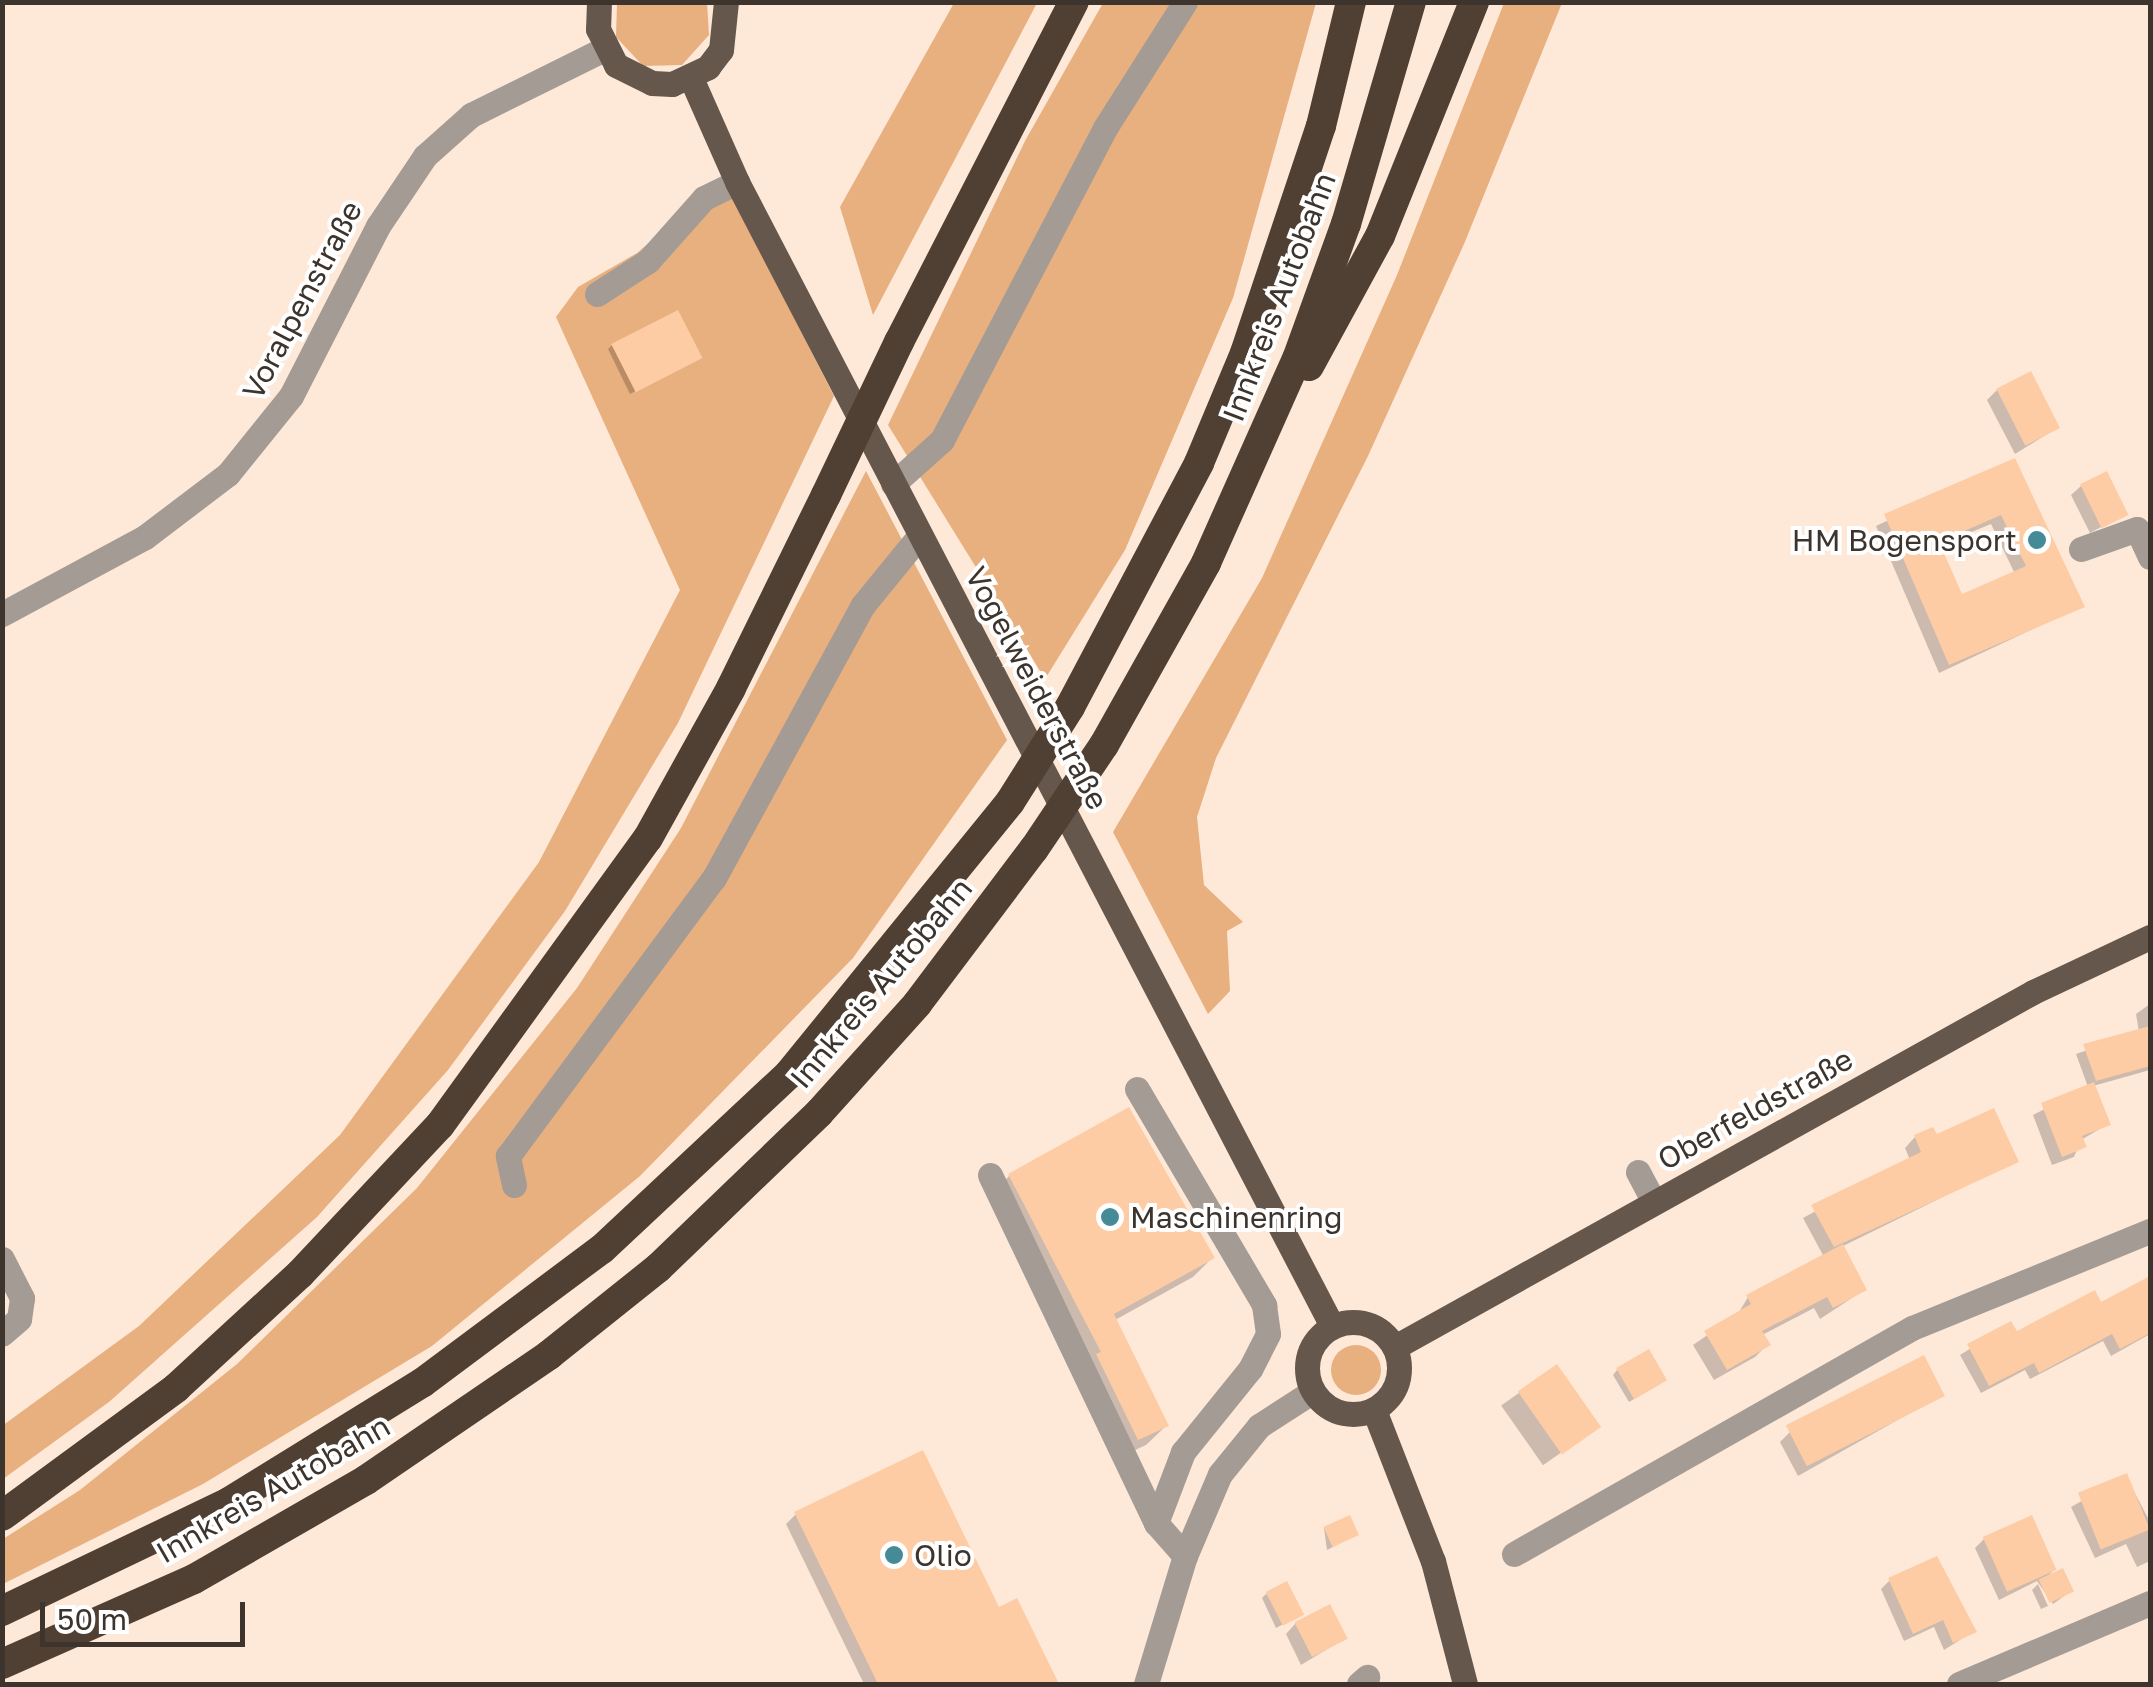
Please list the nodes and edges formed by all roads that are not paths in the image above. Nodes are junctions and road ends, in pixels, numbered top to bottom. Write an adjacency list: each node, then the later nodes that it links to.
1 (599, 2): 8 (main road)
2 (726, 2): 9 (main road)
3 (1074, 2): 31 (highway, bridge)
4 (1185, 2): 13 (street)
5 (1352, 2): 36 (highway, Innkreis Autobahn, bridge)
6 (1411, 2): 12 (highway, Innkreis Autobahn)
7 (1474, 2): 12 (highway)
8 (604, 49): 9 (main road); 17 (street, Voralpenstraße)
9 (691, 78): 10 (main road, Vogelweiderstraße)
10 (738, 182): 11 (street); 13 (main road, Vogelweiderstraße)
11 (598, 294)
12 (1255, 460): 37 (highway, Innkreis Autobahn, bridge)
13 (894, 484): 14 (main road, Vogelweiderstraße)
14 (920, 535): 22 (street); 26 (main road, Vogelweiderstraße)
15 (2081, 549): 16 (street)
16 (2150, 558)
17 (2, 614)
18 (2150, 937): 23 (main road, Oberfeldstraße)
19 (1136, 1089): 32 (street)
20 (1638, 1172): 23 (street)
21 (990, 1176): 32 (street)
22 (514, 1185)
23 (1654, 1202): 28 (main road, Oberfeldstraße)
24 (2150, 1231): 33 (street)
25 (2, 1259): 27 (street)
26 (1332, 1326): 28 (main road); 29 (main road)
27 (2, 1334)
28 (1395, 1347): 30 (main road)
29 (1312, 1390): 30 (main road); 34 (street)
30 (1374, 1410): 39 (main road)
31 (2, 1516)
32 (1156, 1524): 34 (street)
33 (1514, 1554)
34 (1186, 1556): 38 (street)
35 (2150, 1603): 40 (street)
36 (2, 1611)
37 (2, 1664)
38 (1146, 1684)
39 (1466, 1684)
40 (1960, 1684)

